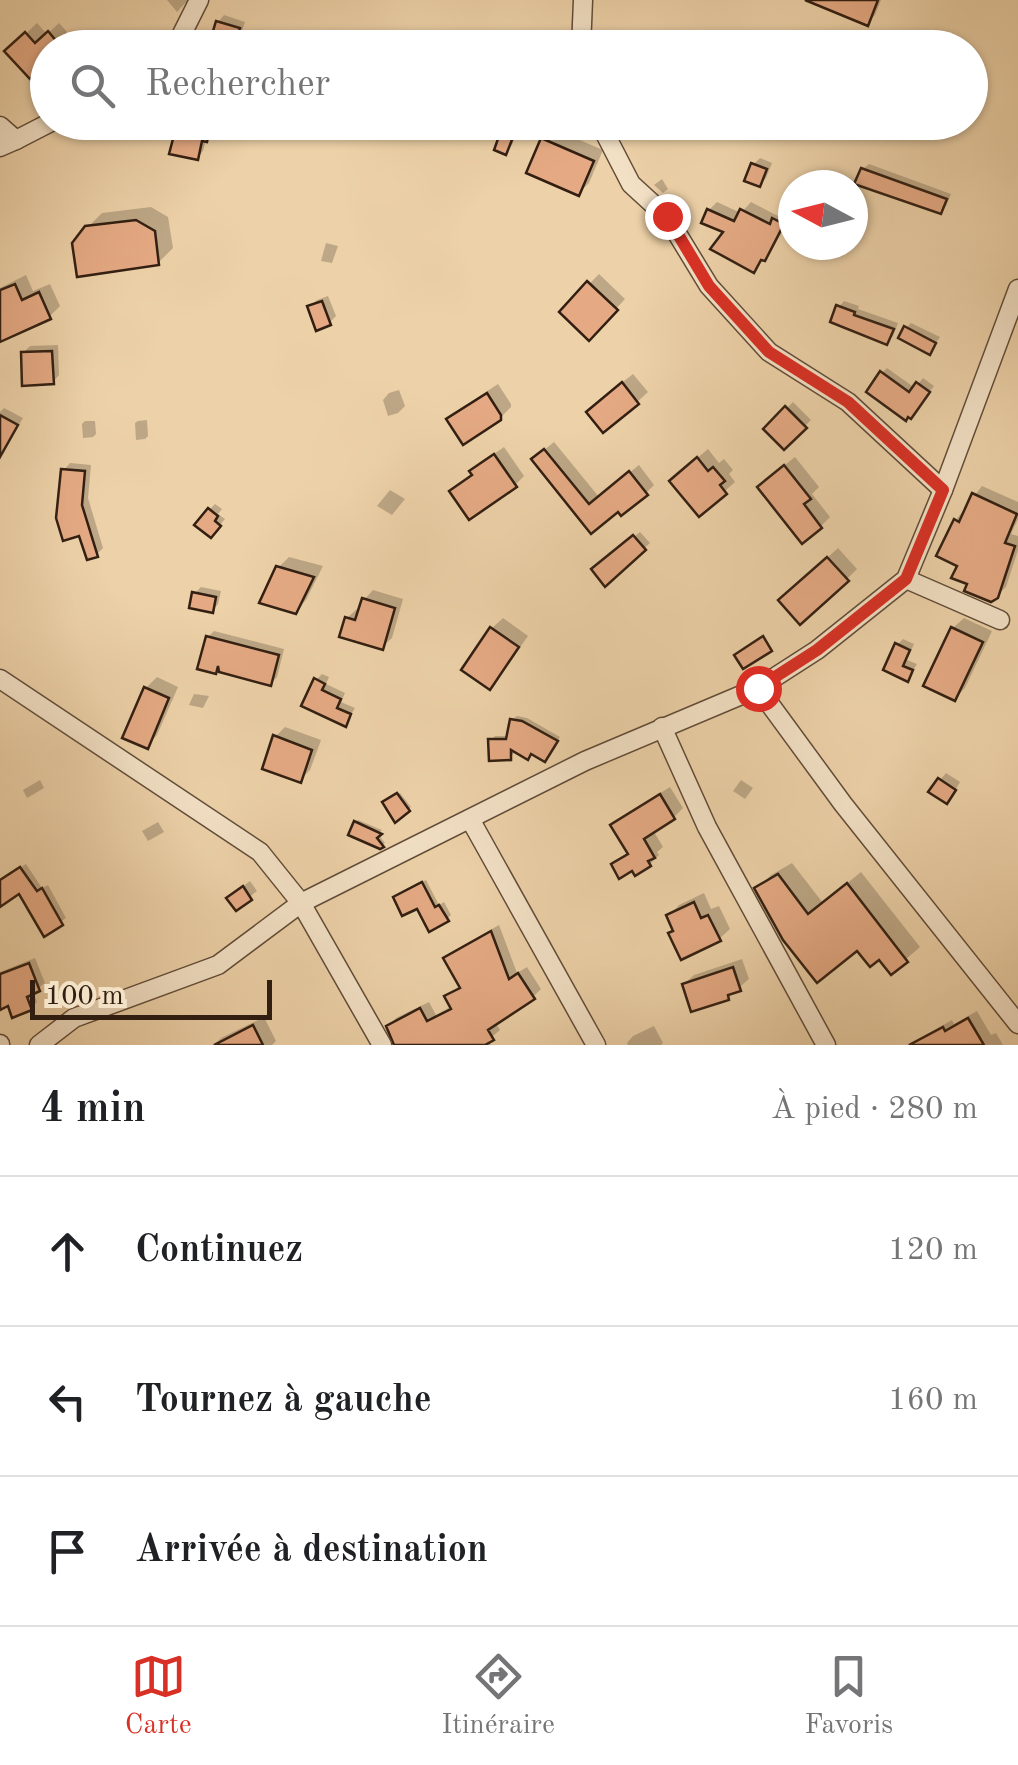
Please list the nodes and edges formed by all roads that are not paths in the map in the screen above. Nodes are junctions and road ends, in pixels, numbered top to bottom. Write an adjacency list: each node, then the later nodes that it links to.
1 (199, 0): 3 (street)
2 (583, 0): 4 (street)
3 (184, 30)
4 (582, 30)
5 (0, 126): 7 (street)
6 (608, 140): 9 (street)
7 (8, 143)
8 (1018, 289): 9 (street)
9 (943, 490): 10 (street)
10 (906, 579): 11 (street); 13 (street)
11 (1000, 620)
12 (0, 679): 16 (street)
13 (758, 688): 14 (street); 17 (street)
14 (662, 727): 15 (street); 21 (street)
15 (470, 819): 16 (street); 20 (street)
16 (300, 903): 18 (street); 19 (street)
17 (1018, 1024)
18 (38, 1045)
19 (382, 1045)
20 (596, 1045)
21 (826, 1045)

